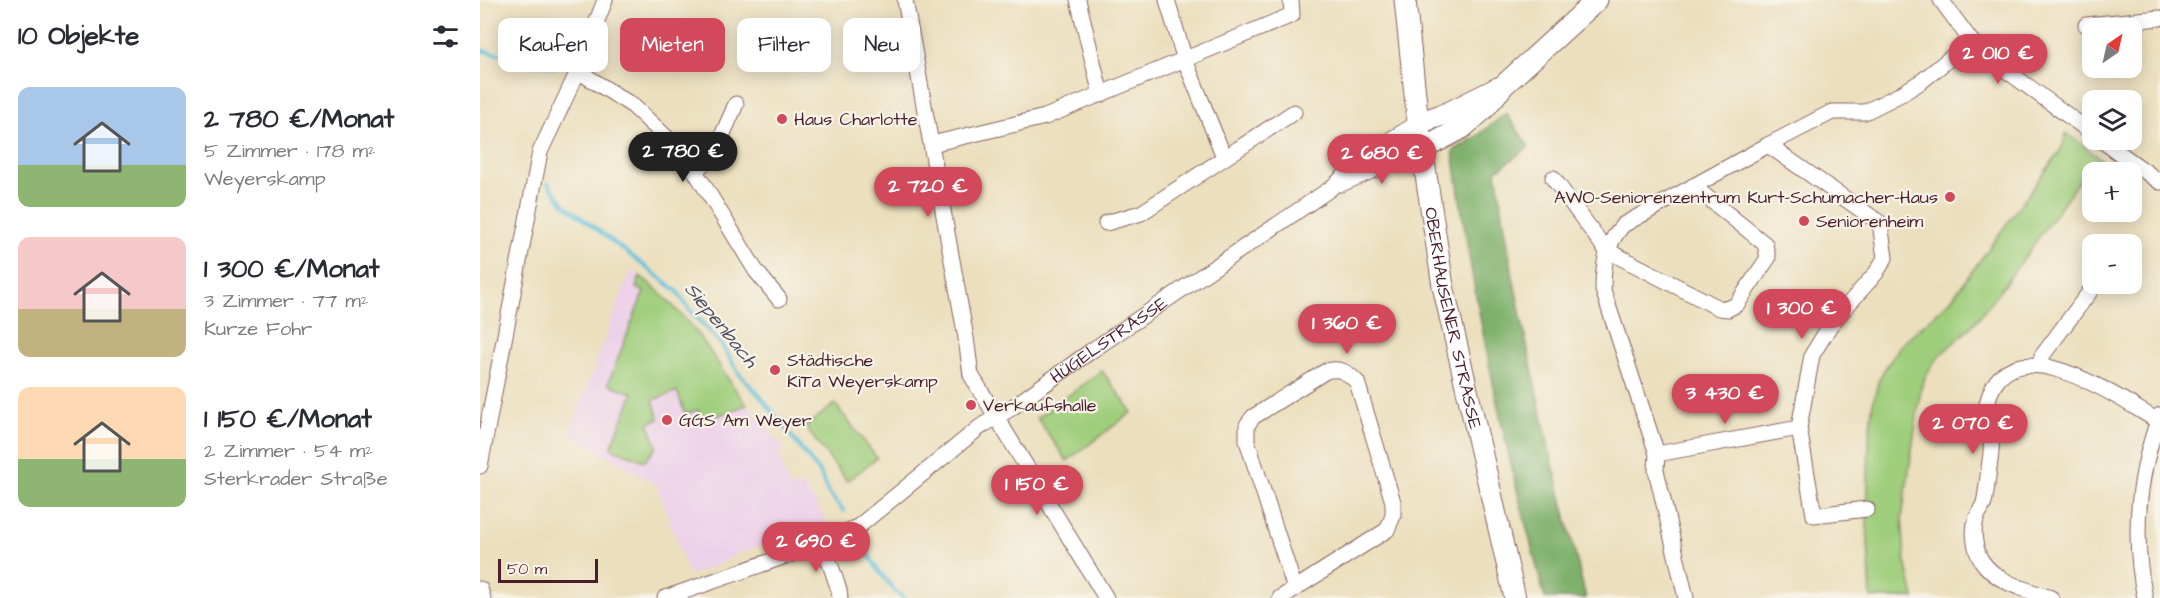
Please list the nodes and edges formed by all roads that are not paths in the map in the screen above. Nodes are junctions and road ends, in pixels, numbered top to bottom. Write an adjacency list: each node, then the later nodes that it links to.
1 (604, 0): 9 (street)
2 (905, 0): 22 (street)
3 (1078, 0): 17 (street)
4 (1167, 0): 13 (street)
5 (1291, 0): 13 (street)
6 (1406, 0): 20 (main road, OBERHAUSENER STRASSE)
7 (1597, 0): 16 (main road, HÜGELSTRASSE)
8 (1941, 0): 12 (street)
9 (597, 18)
10 (2160, 18): 11 (street)
11 (2142, 20)
12 (1971, 41): 21 (street); 23 (street)
13 (1185, 60): 17 (street); 26 (street)
14 (578, 72): 41 (street)
15 (580, 72): 27 (street)
16 (1504, 85): 20 (main road, HÜGELSTRASSE); 24 (main road, HÜGELSTRASSE)
17 (1101, 95): 22 (street)
18 (736, 104): 27 (street)
19 (1294, 112): 26 (street)
20 (1418, 123): 24 (main road, OBERHAUSENER STRASSE); 31 (street, HÜGELSTRASSE)
21 (2082, 126)
22 (932, 144): 37 (street)
23 (1768, 145): 30 (street); 39 (street)
24 (1421, 150): 31 (street, HÜGELSTRASSE); 52 (main road, OBERHAUSENER STRASSE)
25 (2115, 150): 29 (street)
26 (1224, 158): 32 (street)
27 (695, 171): 35 (street)
28 (1553, 178): 33 (street)
29 (2160, 182)
30 (1693, 186): 33 (street); 33 (street)
31 (1330, 189): 37 (street, HÜGELSTRASSE)
32 (1106, 223)
33 (1606, 250): 40 (street)
34 (2088, 294): 36 (street)
35 (779, 299)
36 (2040, 365): 38 (street); 46 (street)
37 (996, 417): 43 (street, HÜGELSTRASSE); 50 (street)
38 (2159, 418): 55 (street)
39 (1798, 428): 40 (street); 42 (street)
40 (1657, 454): 53 (street)
41 (480, 466)
42 (1867, 509)
43 (823, 543): 48 (street, HÜGELSTRASSE); 49 (street)
44 (480, 589): 47 (street)
45 (1294, 589): 45 (street); 51 (street)
46 (2009, 592): 54 (street)
47 (483, 598)
48 (665, 598)
49 (840, 598)
50 (1106, 598)
51 (1280, 598)
52 (1515, 598)
53 (1686, 598)
54 (2052, 598)
55 (2145, 598)

